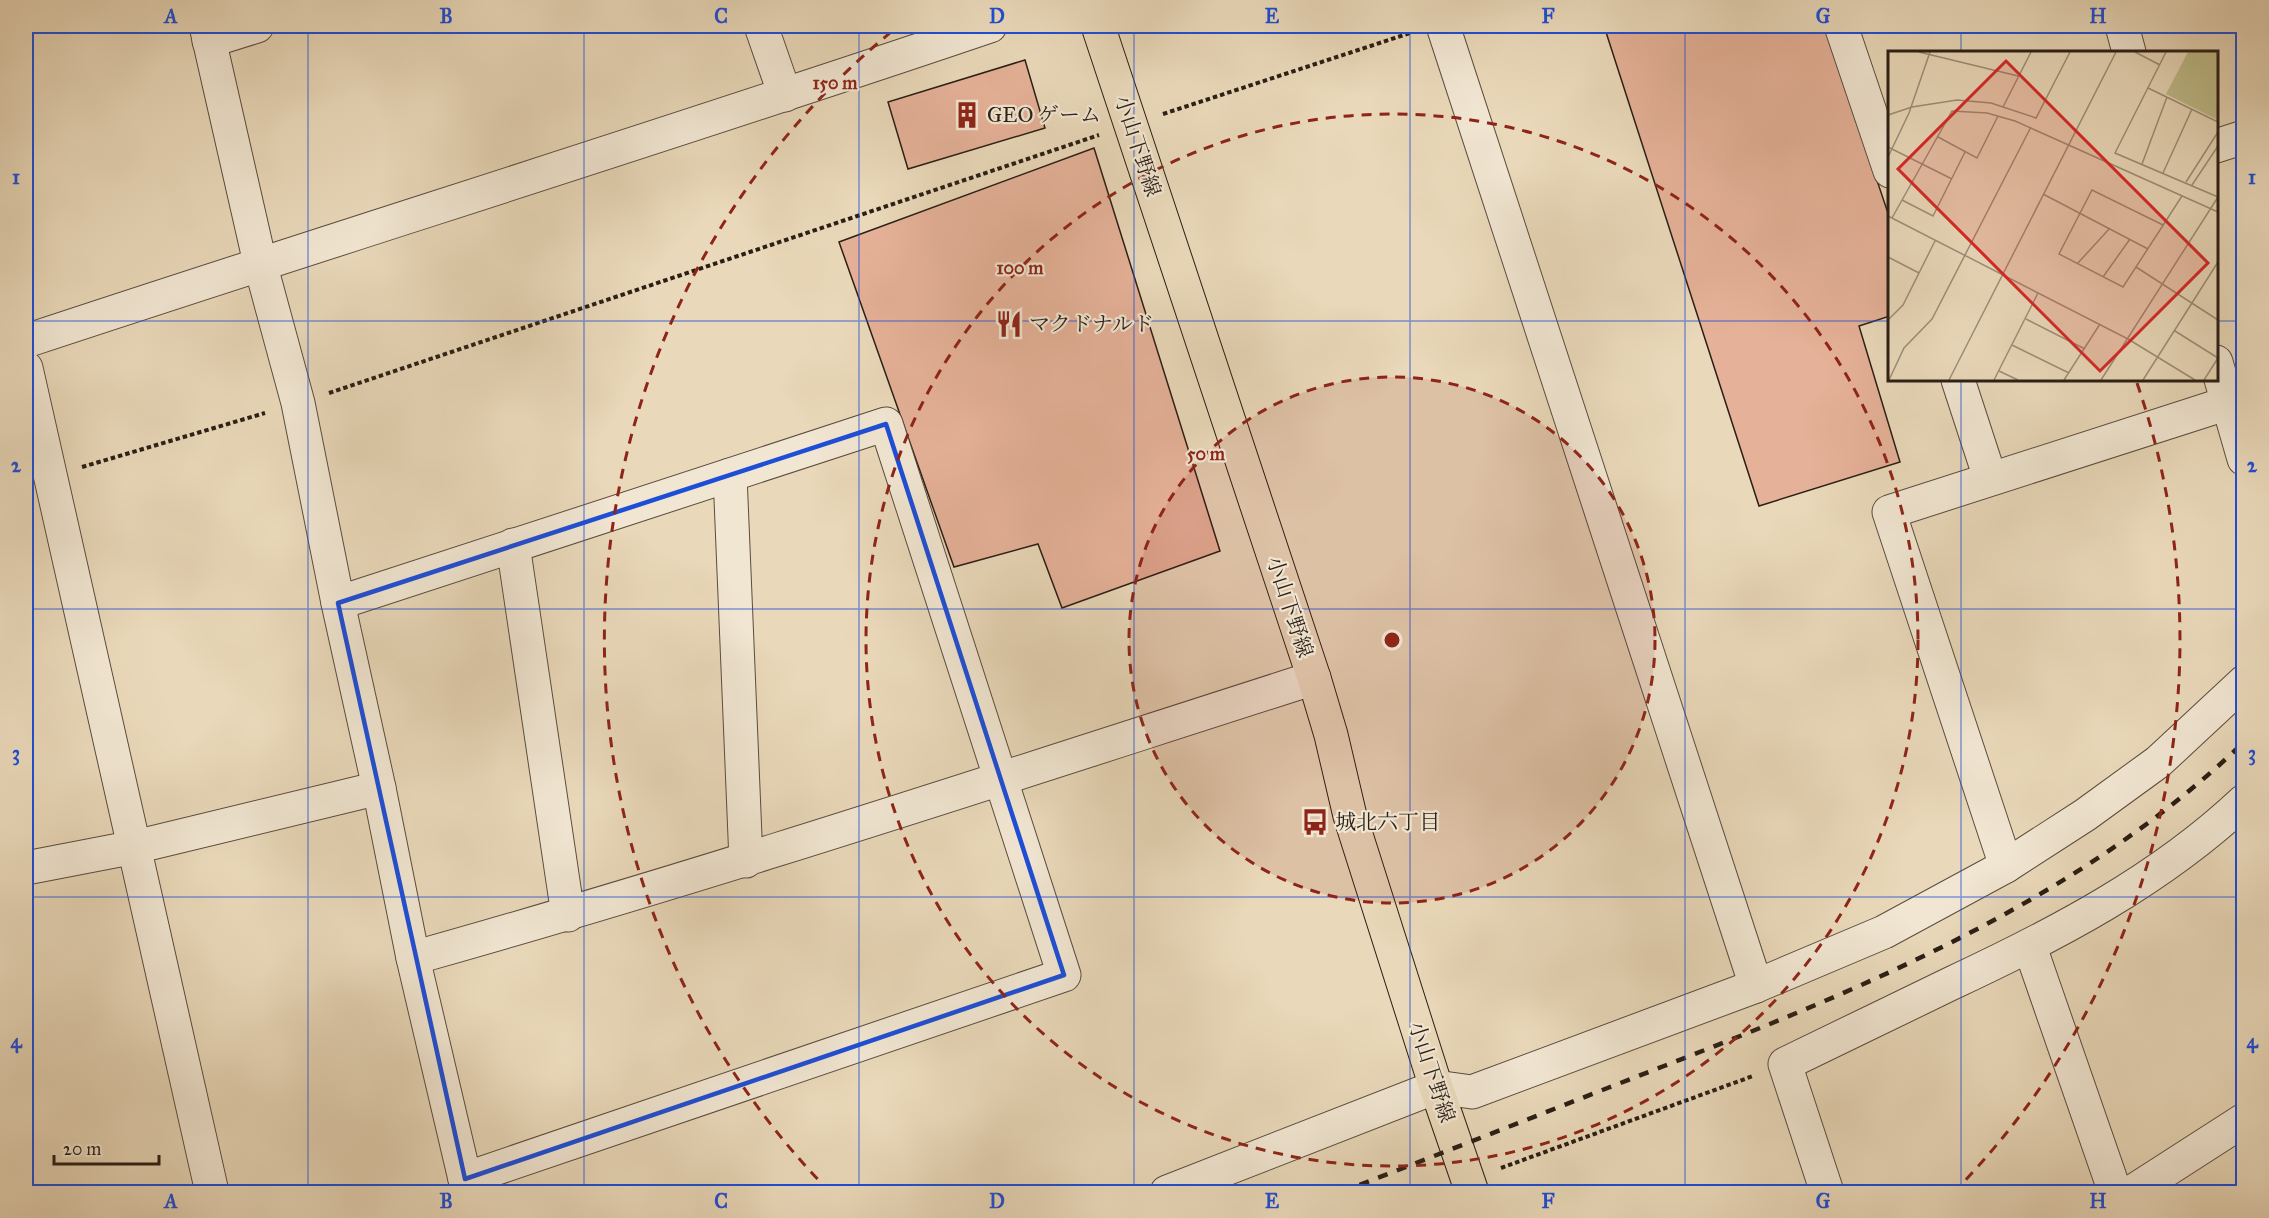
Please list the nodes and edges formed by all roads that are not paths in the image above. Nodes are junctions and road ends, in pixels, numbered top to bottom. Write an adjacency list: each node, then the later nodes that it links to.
1 (257, 26): 8 (street)
2 (761, 26): 10 (street)
3 (990, 26): 10 (street)
4 (1098, 26): 25 (main road, 小山下野線)
5 (1443, 26): 37 (street)
6 (1841, 26): 13 (street)
7 (2122, 26): 9 (street)
8 (207, 33): 14 (street)
9 (2129, 51)
10 (785, 95): 14 (street)
11 (2244, 137): 12 (street)
12 (2218, 146)
13 (1888, 165)
14 (260, 263): 15 (street); 24 (street)
15 (26, 341)
16 (2218, 366): 19 (street)
17 (26, 368): 30 (street)
18 (1958, 381): 22 (street)
19 (2228, 403): 20 (street); 22 (street)
20 (2244, 459)
21 (730, 475): 23 (street); 27 (street); 31 (street)
22 (1990, 478): 32 (street)
23 (513, 545): 24 (street); 34 (street)
24 (338, 603): 28 (street)
25 (1314, 678): 27 (street); 38 (main road, 小山下野線)
26 (2244, 682): 32 (street)
27 (1000, 779): 31 (street); 40 (street)
28 (379, 788): 30 (street); 36 (street)
29 (2244, 801): 35 (street)
30 (135, 847): 33 (street); 42 (street)
31 (746, 861): 34 (street)
32 (2006, 866): 37 (street)
33 (26, 868)
34 (568, 915): 36 (street)
35 (2030, 946): 44 (street); 45 (street)
36 (413, 958): 40 (street)
37 (1756, 986): 38 (street)
38 (1436, 1087): 41 (main road, 小山下野線); 43 (street)
39 (2244, 1120): 46 (street)
40 (467, 1186)
41 (1470, 1187)
42 (212, 1192)
43 (1167, 1192)
44 (1827, 1192)
45 (2115, 1192)
46 (2132, 1192)

